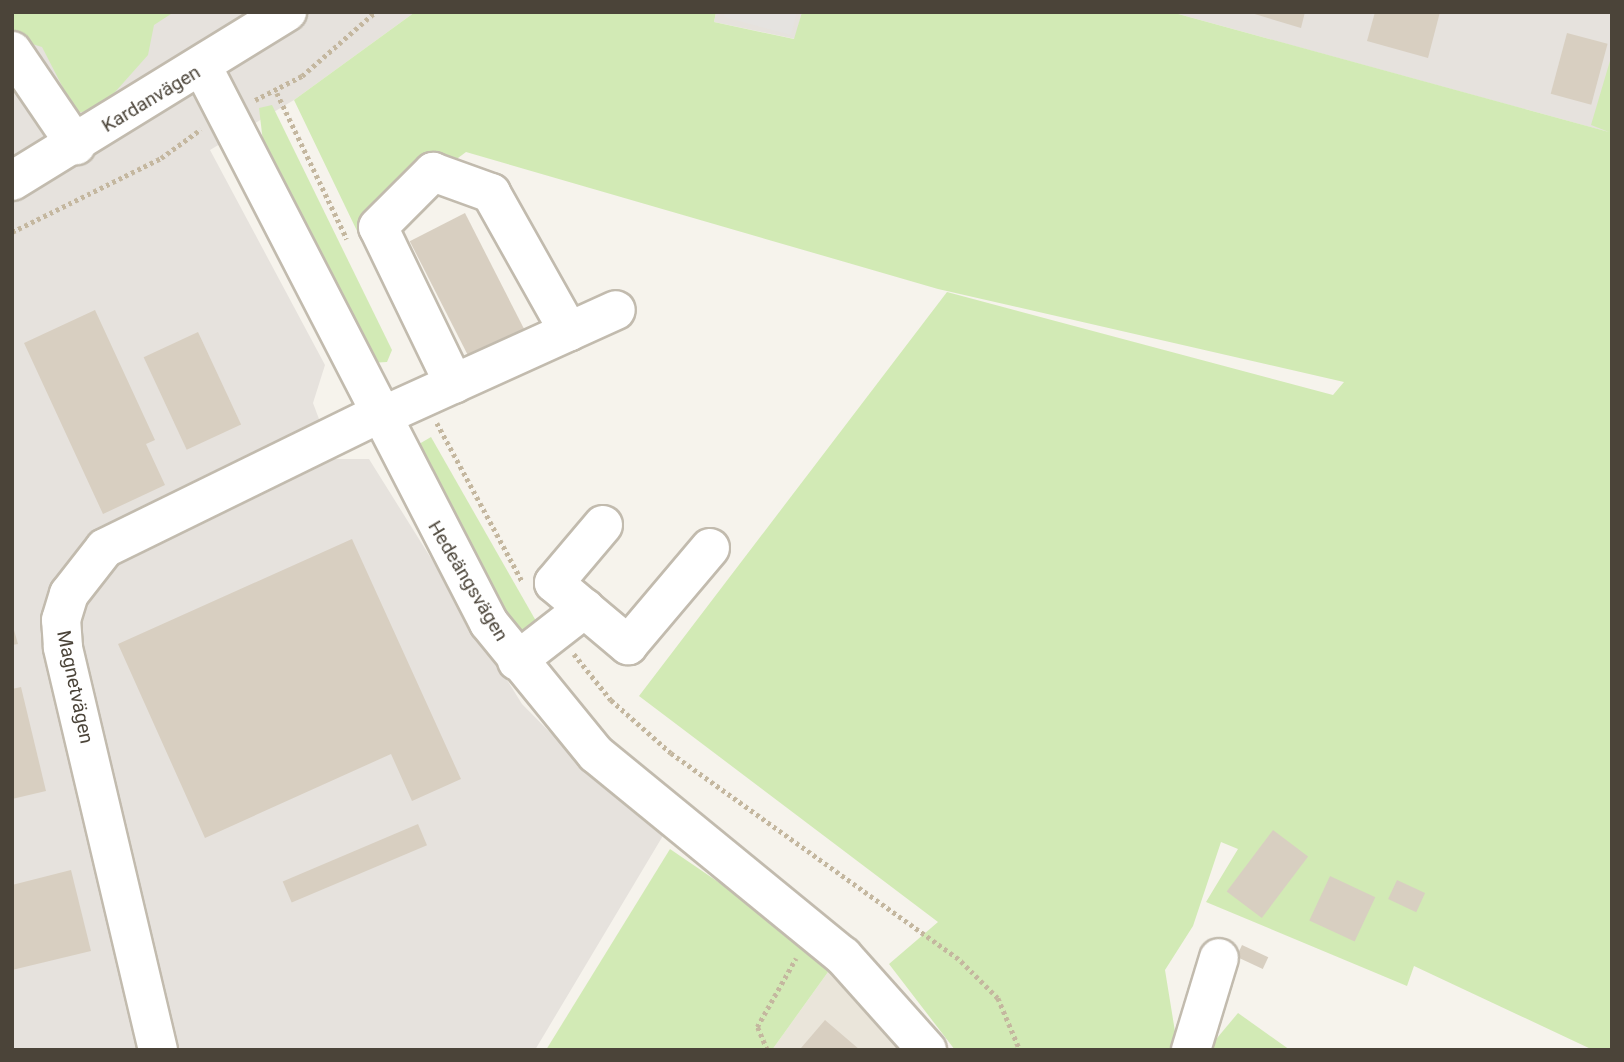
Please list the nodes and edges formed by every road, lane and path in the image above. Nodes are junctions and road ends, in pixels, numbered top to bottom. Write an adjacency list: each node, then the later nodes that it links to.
1 (287, 12): 4 (street, Kardanvägen)
2 (375, 12): 5 (path)
3 (12, 51): 6 (street)
4 (203, 68): 5 (street, Hedeängsvägen); 6 (street, Kardanvägen)
5 (226, 110): 8 (path); 12 (street, Hedeängsvägen)
6 (76, 145): 7 (street, Kardanvägen)
7 (12, 181)
8 (12, 232)
9 (616, 310): 10 (street, Magnetvägen)
10 (569, 331): 11 (street, Magnetvägen); 11 (street)
11 (454, 384): 12 (street, Magnetvägen)
12 (377, 416): 16 (street, Hedeängsvägen); 19 (street, Magnetvägen)
13 (603, 525): 15 (street)
14 (710, 548): 15 (street)
15 (584, 608): 16 (street)
16 (517, 661): 17 (street, Hedeängsvägen)
17 (811, 929): 20 (path); 21 (street, Hedeängsvägen)
18 (1219, 958): 22 (street)
19 (158, 1050)
20 (767, 1050)
21 (927, 1050)
22 (1191, 1050)

